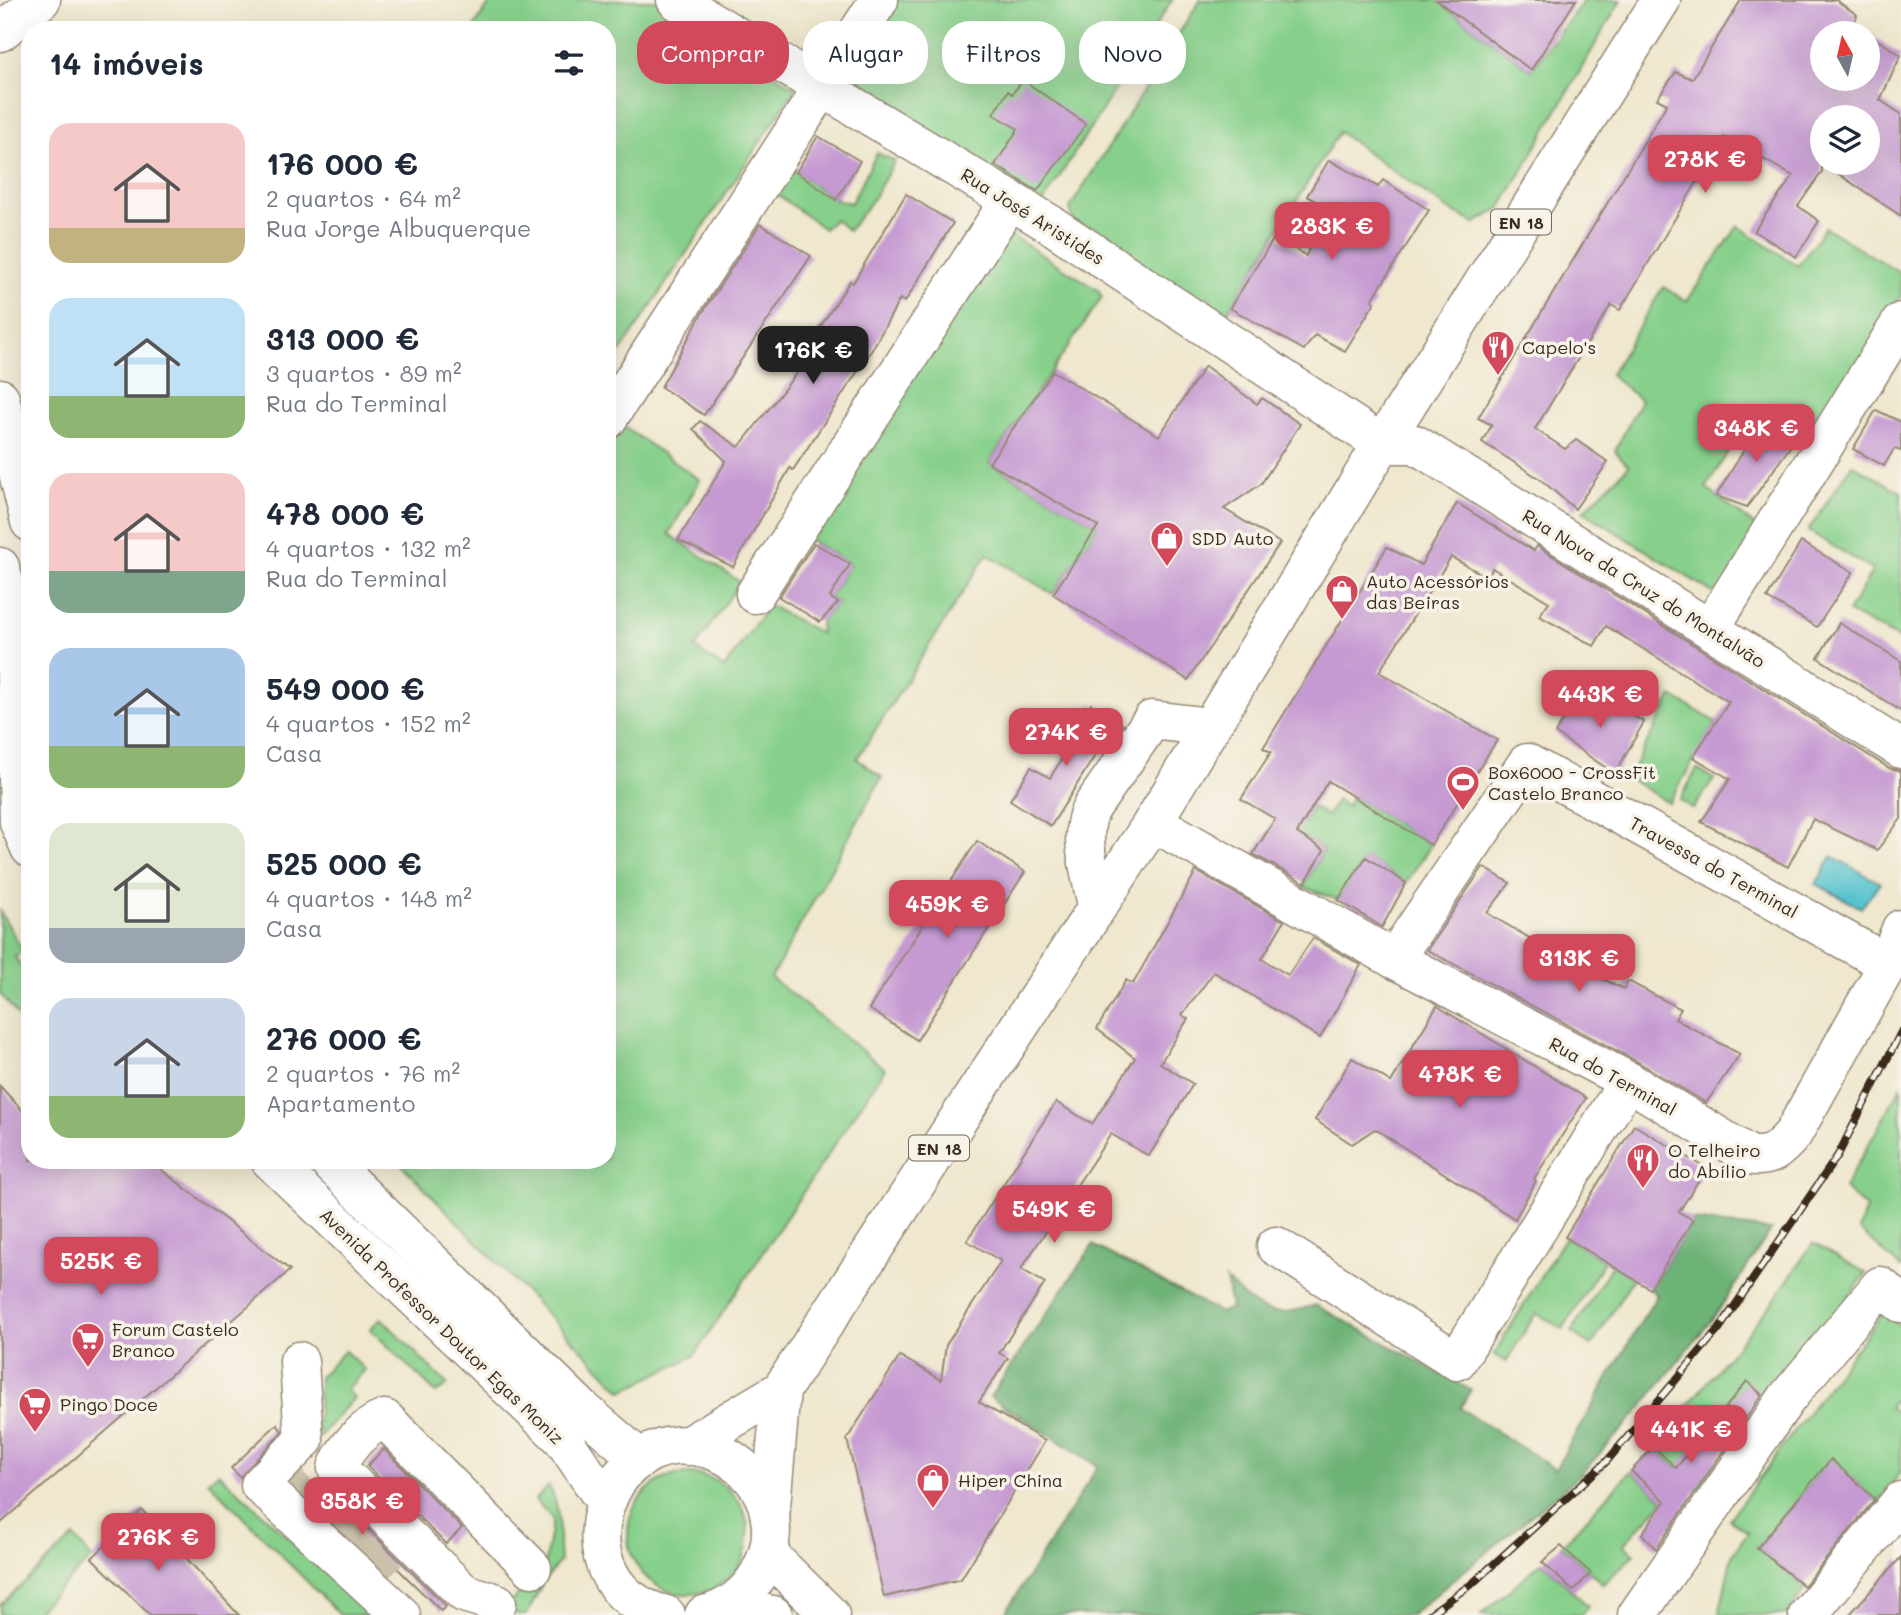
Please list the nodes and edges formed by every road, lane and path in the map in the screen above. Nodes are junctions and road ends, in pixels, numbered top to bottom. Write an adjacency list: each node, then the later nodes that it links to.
1 (41, 0): 5 (street)
2 (676, 0): 6 (street, Rua José Aristides)
3 (879, 0): 6 (street)
4 (1661, 0): 11 (street, EN 18)
5 (0, 32)
6 (824, 89): 7 (street, Rua José Aristides); 10 (street)
7 (1010, 200): 11 (street, Rua José Aristides); 14 (street)
8 (1901, 322): 16 (street)
9 (0, 398): 12 (street)
10 (616, 406)
11 (1382, 444): 16 (street, Rua Nova da Cruz do Montalvão); 18 (street, EN 18)
12 (21, 485)
13 (0, 567): 15 (street)
14 (755, 594)
15 (15, 628): 17 (street); 21 (street)
16 (1710, 629): 19 (street, Rua Nova da Cruz do Montalvão)
17 (21, 649)
18 (1210, 727): 20 (street, EN 18); 22 (street)
19 (1901, 749)
20 (1153, 822): 22 (street, EN 18); 24 (street, Rua do Terminal)
21 (21, 827)
22 (1097, 906): 32 (street, EN 18)
23 (1901, 929): 25 (street, Rua do Terminal)
24 (1395, 960): 25 (street, Travessa do Terminal); 26 (street, Rua do Terminal)
25 (1888, 964): 26 (street, Rua do Terminal)
26 (1628, 1082): 29 (street)
27 (279, 1169): 36 (street, Avenida Professor Doutor Egas Moniz)
28 (336, 1169): 35 (street)
29 (1276, 1246)
30 (1890, 1294): 49 (street)
31 (299, 1361): 34 (street)
32 (781, 1390): 33 (street, EN 18); 38 (street, EN 18)
33 (687, 1446): 35 (street); 38 (street)
34 (292, 1451): 39 (street); 44 (street)
35 (639, 1459): 36 (street)
36 (605, 1501): 41 (street)
37 (1901, 1501): 50 (street)
38 (769, 1537): 43 (street); 48 (street)
39 (392, 1548)
40 (532, 1568): 42 (street)
41 (611, 1576): 45 (street); 46 (street)
42 (497, 1603)
43 (716, 1612): 47 (street)
44 (401, 1615)
45 (608, 1615)
46 (666, 1615)
47 (773, 1615)
48 (830, 1615)
49 (1637, 1615)
50 (1808, 1615)

